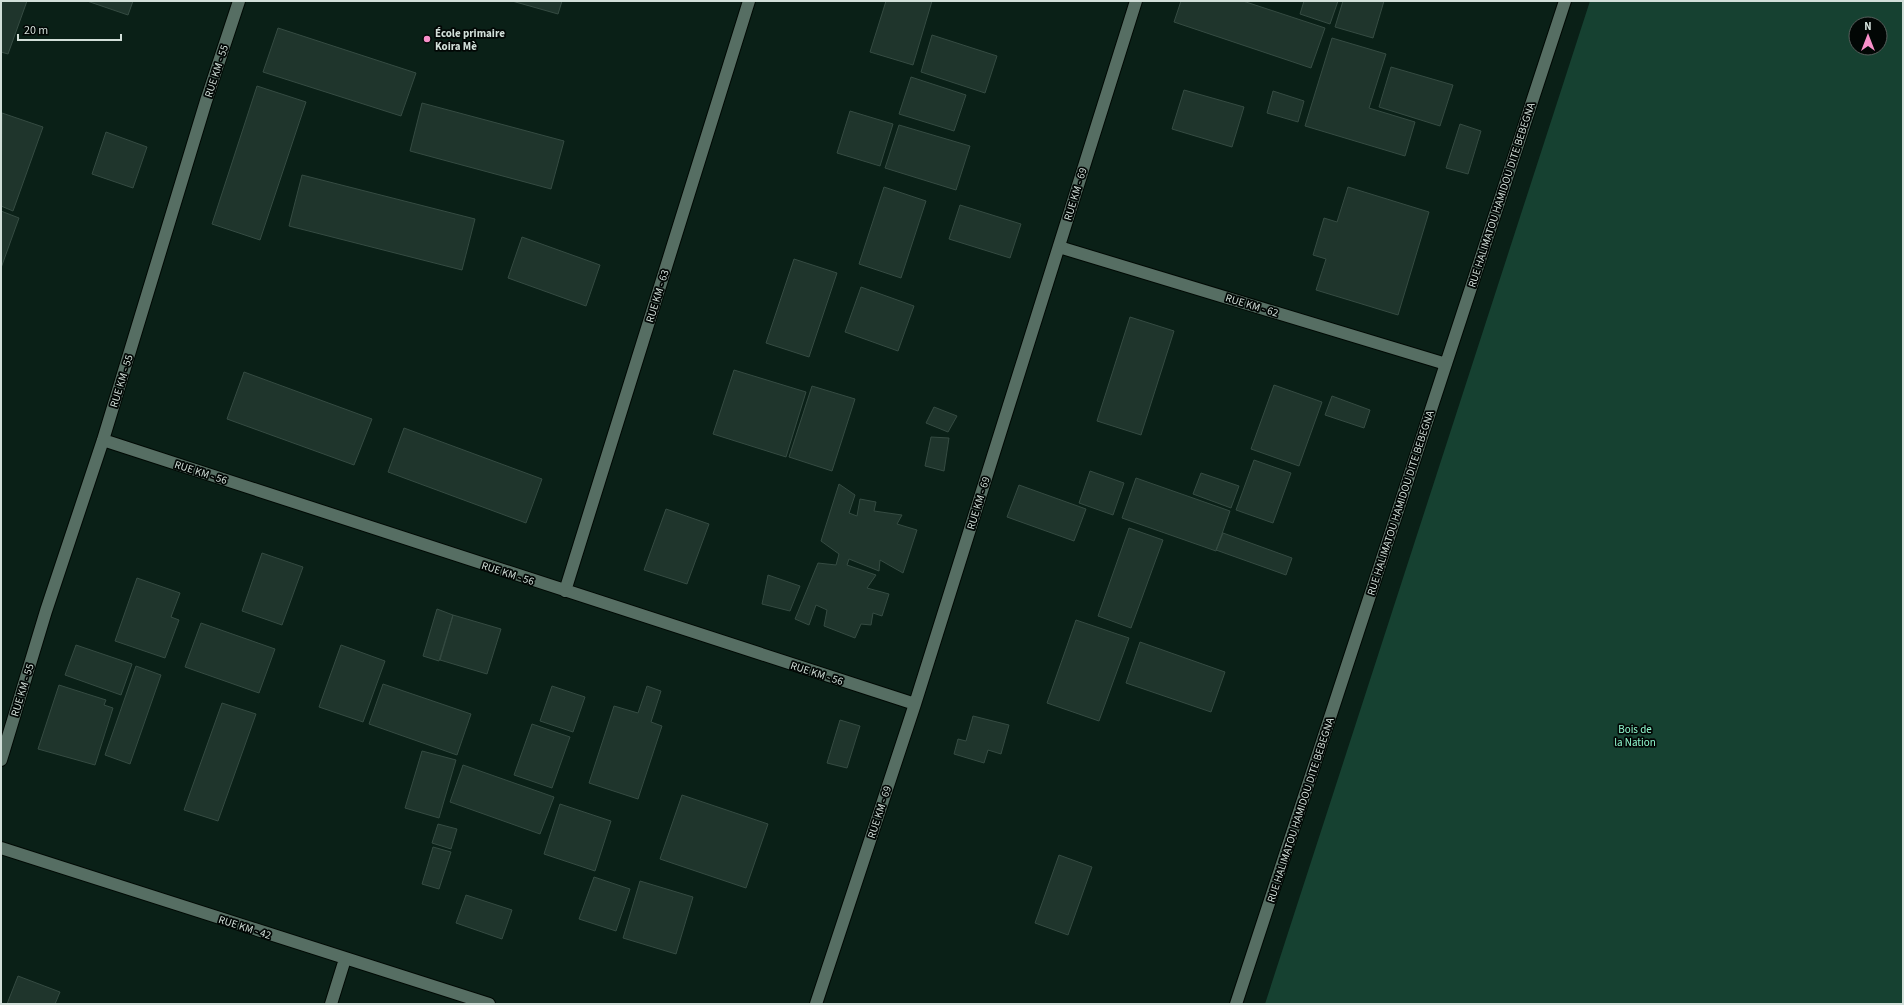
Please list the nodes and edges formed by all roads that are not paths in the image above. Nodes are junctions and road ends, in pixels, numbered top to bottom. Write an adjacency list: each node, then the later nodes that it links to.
1 (239, 1): 7 (street, RUE KM - 55)
2 (749, 1): 8 (street, RUE KM - 63)
3 (1136, 1): 5 (street, RUE KM - 69)
4 (1565, 1): 6 (street, RUE HALIMATOU HAMIDOU DITE BEBEGNA)
5 (1059, 246): 6 (street, RUE KM - 62); 9 (street, RUE KM - 69)
6 (1446, 364): 16 (street, RUE HALIMATOU HAMIDOU DITE BEBEGNA)
7 (103, 440): 8 (street, RUE KM - 56); 10 (street, RUE KM - 55)
8 (565, 591): 9 (street, RUE KM - 56)
9 (915, 704): 15 (street, RUE KM - 69)
10 (1, 760)
11 (1, 848): 12 (street, RUE KM - 42)
12 (345, 959): 13 (street); 14 (street, RUE KM - 42)
13 (331, 1004)
14 (489, 1004)
15 (816, 1004)
16 (1236, 1004)

